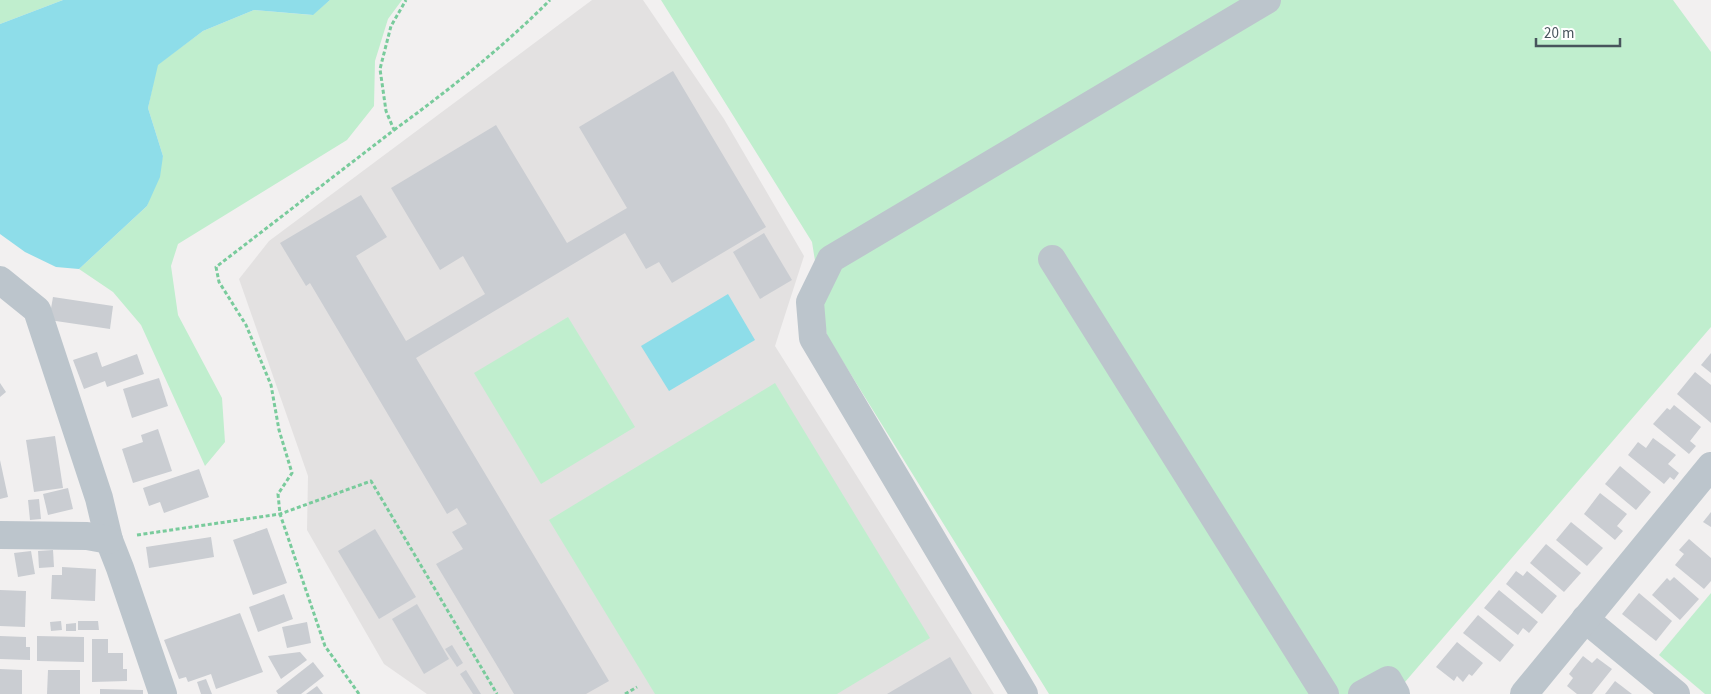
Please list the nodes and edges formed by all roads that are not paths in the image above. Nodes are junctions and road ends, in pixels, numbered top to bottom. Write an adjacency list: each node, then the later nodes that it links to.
1 (1268, 0): 9 (street)
2 (1052, 259): 10 (street)
3 (0, 280): 6 (street)
4 (1711, 466): 7 (street)
5 (0, 535): 6 (street)
6 (109, 540): 8 (street)
7 (1585, 619): 13 (street); 14 (street)
8 (163, 694)
9 (1024, 694)
10 (1325, 694)
11 (1362, 694): 12 (street)
12 (1396, 694)
13 (1524, 694)
14 (1676, 694)

